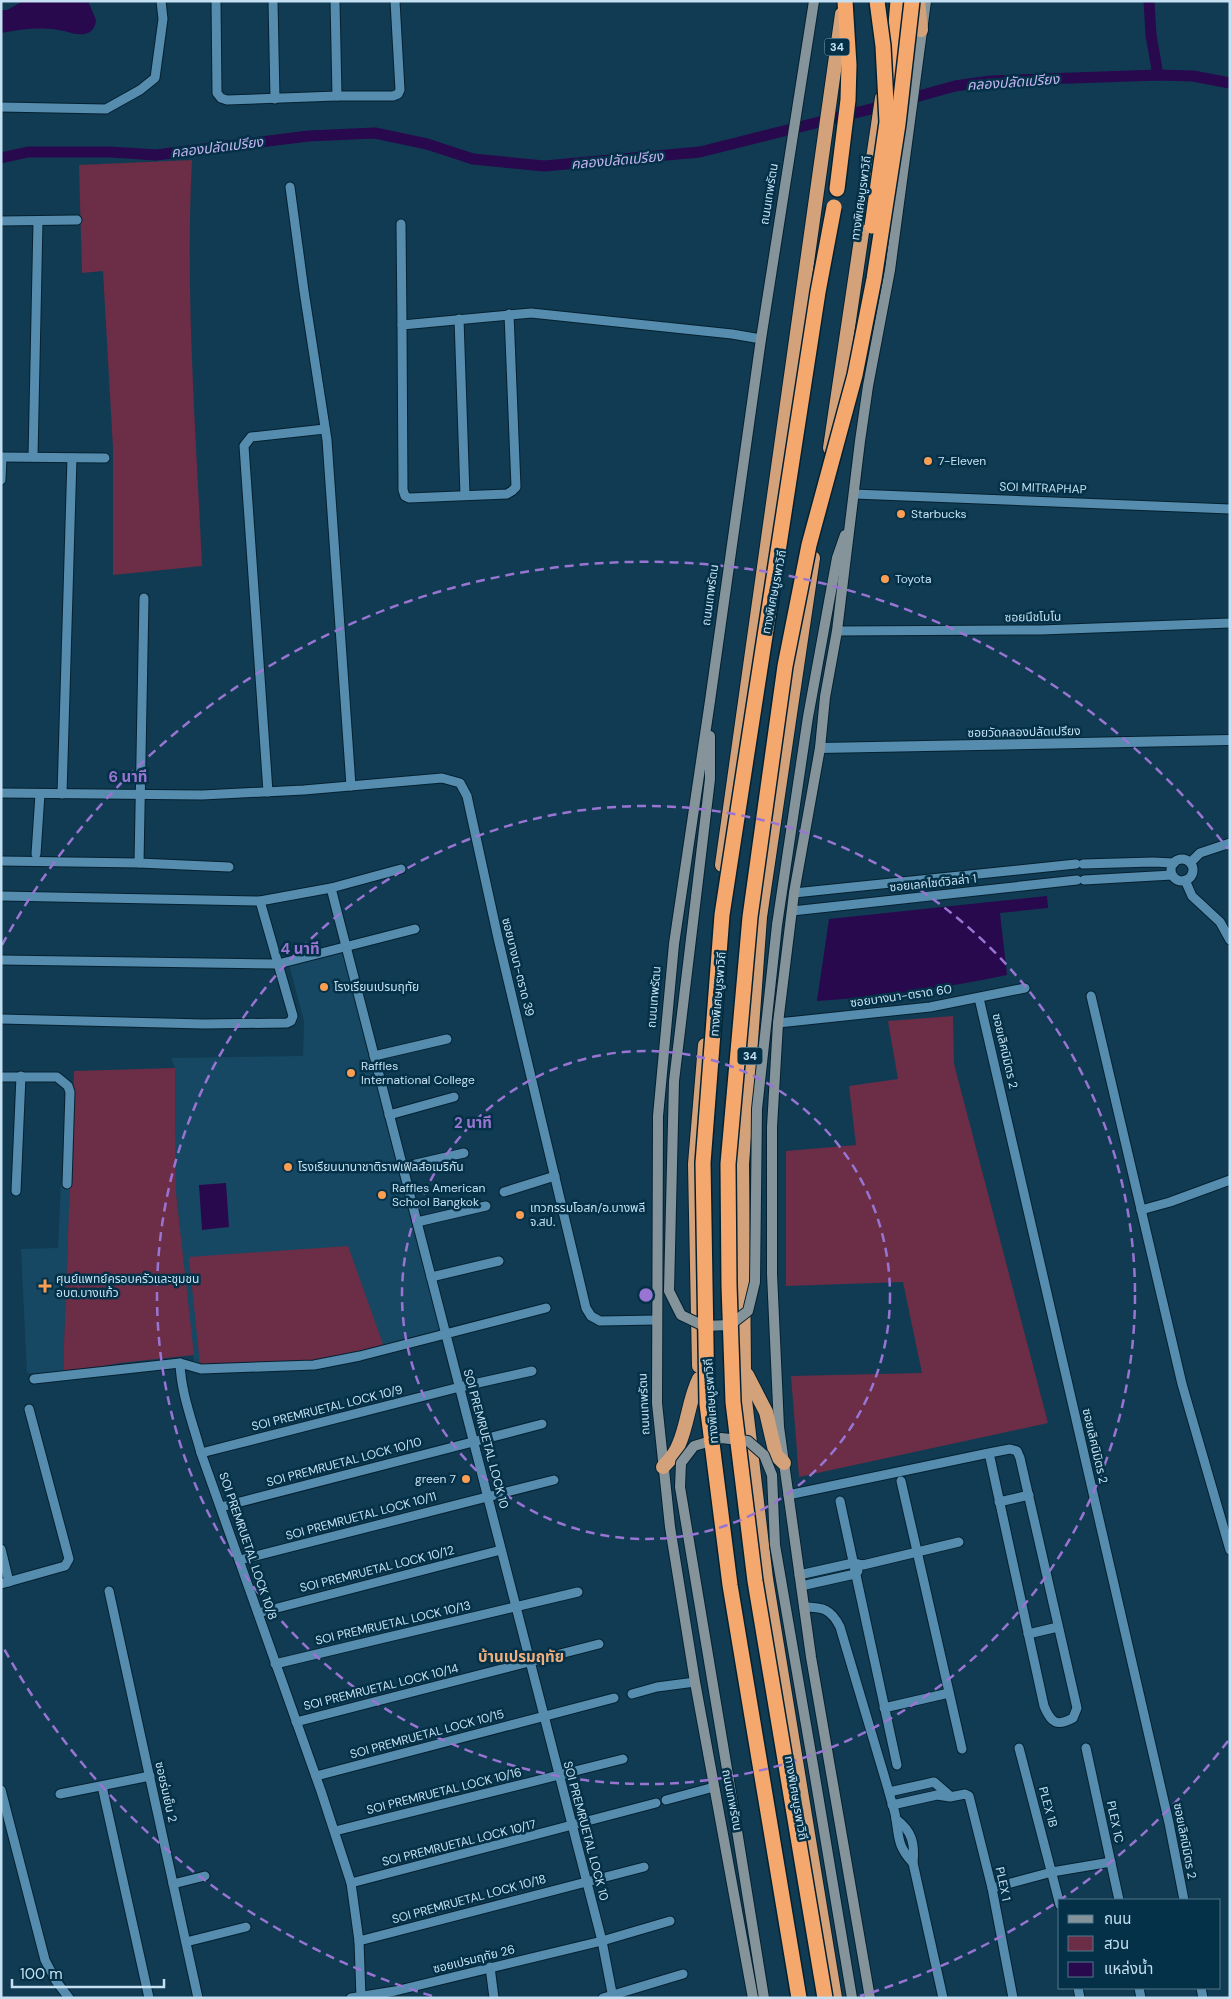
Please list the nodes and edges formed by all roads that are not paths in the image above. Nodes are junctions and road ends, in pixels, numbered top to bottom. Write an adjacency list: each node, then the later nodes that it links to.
1 (161, 1): 16 (street)
2 (216, 1): 15 (street)
3 (273, 1): 15 (street)
4 (335, 1): 14 (street)
5 (395, 1): 14 (street)
6 (814, 1): 28 (main road, ถนนเทพรัตน / 34)
7 (844, 1): 19 (highway, ทางพิเศษบูรพาวิถี); 103 (highway, ถนนเทพรัตน / 34)
8 (877, 1): 17 (highway, bridge)
9 (897, 1): 17 (highway, ทางพิเศษบูรพาวิถี, bridge); 17 (highway, 34, bridge)
10 (912, 1): 202 (highway, bridge)
11 (918, 1): 13 (highway)
12 (926, 1): 13 (main road, 34)
13 (921, 30): 35 (main road, 34)
14 (337, 96): 15 (street)
15 (275, 98)
16 (1, 107)
17 (883, 119): 100 (highway, 34); 201 (highway, ทางพิเศษบูรพาวิถี, bridge)
18 (290, 187): 29 (street)
19 (837, 189)
20 (834, 207): 200 (highway, ทางพิเศษบูรพาวิถี, bridge)
21 (77, 220): 23 (street)
22 (1, 221): 23 (street)
23 (38, 221): 31 (street)
24 (401, 224): 27 (street)
25 (509, 314): 26 (street); 28 (street); 36 (street)
26 (459, 319): 27 (street); 36 (street)
27 (402, 325): 36 (street)
28 (761, 339): 42 (main road, ถนนเทพรัตน / 34)
29 (325, 429): 45 (street); 46 (street)
30 (2, 457): 31 (street); 34 (street)
31 (33, 457): 32 (street)
32 (72, 458): 33 (street); 49 (street)
33 (105, 458)
34 (1, 480)
35 (854, 494): 37 (street, SOI MITRAPHAP); 38 (main road, 34)
36 (465, 495)
37 (1230, 509)
38 (851, 517): 41 (main road, 34); 42 (main road, bridge)
39 (144, 598): 50 (street)
40 (1230, 623): 41 (street, ซอยนีชโมโน)
41 (837, 631): 44 (main road, 34)
42 (710, 701): 97 (main road, ถนนเทพรัตน / 34)
43 (1230, 740): 44 (street, ซอยวัดคลองปลัดเปรียง)
44 (820, 748): 64 (main road, 34)
45 (351, 786): 46 (street, ซอยบางนา-ตราด 39); 86 (street, ซอยบางนา-ตราด 39)
46 (268, 792): 50 (street, ซอยบางนา-ตราด 39)
47 (1, 793): 48 (street, ซอยบางนา-ตราด 39)
48 (40, 794): 49 (street, ซอยบางนา-ตราด 39); 52 (street)
49 (62, 794): 50 (street, ซอยบางนา-ตราด 39)
50 (140, 796): 56 (street)
51 (1230, 843): 55 (street)
52 (36, 854)
53 (1, 861): 56 (street)
54 (1174, 862): 55 (street, ซอยเลคไซด์วิลล่า 1); 57 (street, ซอยเลคไซด์วิลล่า 1); 60 (street)
55 (1191, 862): 62 (street)
56 (139, 863): 58 (street)
57 (1096, 864): 61 (street); 64 (street, ซอยเลคไซด์วิลล่า 1)
58 (229, 867)
59 (401, 869): 63 (street)
60 (1172, 875): 61 (street, ซอยเลคไซด์วิลล่า 1); 62 (street, ซอยเลคไซด์วิลล่า 1)
61 (1096, 880): 67 (street, ซอยเลคไซด์วิลล่า 1)
62 (1185, 880): 69 (street)
63 (331, 888): 66 (street); 70 (street, SOI PREMRUETAL LOCK 10)
64 (794, 893): 67 (main road, 34)
65 (1, 896): 66 (street)
66 (260, 901): 72 (street)
67 (792, 911): 77 (main road, 34)
68 (415, 929): 70 (street)
69 (1230, 940)
70 (346, 948): 72 (street); 79 (street, SOI PREMRUETAL LOCK 10)
71 (1, 960): 72 (street)
72 (278, 964): 76 (street)
73 (1025, 988): 75 (street, ซอยบางนา-ตราด 60)
74 (1091, 996): 92 (street)
75 (979, 998): 77 (street, ซอยบางนา-ตราด 60); 182 (street, ซอยเลิศนิมิตร 2)
76 (1, 1018)
77 (778, 1023): 110 (main road, 34)
78 (447, 1039): 79 (street)
79 (374, 1056): 83 (street, SOI PREMRUETAL LOCK 10)
80 (1, 1076): 81 (street)
81 (21, 1076): 88 (street); 89 (street)
82 (454, 1097): 83 (street)
83 (389, 1115): 85 (street, SOI PREMRUETAL LOCK 10)
84 (464, 1153): 85 (street)
85 (403, 1167): 93 (street, SOI PREMRUETAL LOCK 10)
86 (555, 1176): 90 (street); 97 (street, ซอยบางนา-ตราด 39)
87 (1230, 1180): 92 (street)
88 (67, 1184)
89 (16, 1191)
90 (504, 1192)
91 (486, 1206): 93 (street)
92 (1141, 1210): 123 (street)
93 (417, 1222): 95 (street, SOI PREMRUETAL LOCK 10)
94 (499, 1261): 95 (street)
95 (431, 1277): 98 (street, SOI PREMRUETAL LOCK 10)
96 (546, 1308): 98 (street)
97 (657, 1320): 111 (main road, ถนนเทพรัตน / 34)
98 (446, 1333): 99 (street); 104 (street, SOI PREMRUETAL LOCK 10)
99 (180, 1362): 102 (street); 108 (street, SOI PREMRUETAL LOCK 10/8)
100 (744, 1370): 110 (highway); 203 (highway, 34)
101 (532, 1371): 104 (street, SOI PREMRUETAL LOCK 10/9)
102 (34, 1379)
103 (699, 1379): 111 (highway); 199 (highway, ถนนเทพรัตน / 34)
104 (460, 1388): 107 (street, SOI PREMRUETAL LOCK 10); 108 (street, SOI PREMRUETAL LOCK 10/9)
105 (30, 1409): 130 (street)
106 (542, 1424): 107 (street, SOI PREMRUETAL LOCK 10/10)
107 (473, 1441): 116 (street, SOI PREMRUETAL LOCK 10); 119 (street, SOI PREMRUETAL LOCK 10/10)
108 (201, 1453): 119 (street, SOI PREMRUETAL LOCK 10/8)
109 (989, 1453): 114 (street); 115 (street); 118 (street)
110 (784, 1463): 114 (main road, 34)
111 (663, 1467): 142 (main road, ถนนเทพรัตน / 34)
112 (554, 1480): 116 (street, SOI PREMRUETAL LOCK 10/11)
113 (901, 1481): 124 (street)
114 (788, 1495): 129 (main road, 34)
115 (1029, 1495): 118 (street); 137 (street)
116 (488, 1496): 122 (street, SOI PREMRUETAL LOCK 10); 125 (street, SOI PREMRUETAL LOCK 10/11)
117 (840, 1501): 126 (street)
118 (999, 1502): 138 (street)
119 (221, 1507): 125 (street, SOI PREMRUETAL LOCK 10/8)
120 (959, 1542): 124 (street)
121 (1, 1549): 130 (street)
122 (502, 1550): 134 (street, SOI PREMRUETAL LOCK 10); 136 (street, SOI PREMRUETAL LOCK 10/12)
123 (1230, 1550)
124 (917, 1552): 127 (street); 143 (street)
125 (240, 1560): 136 (street, SOI PREMRUETAL LOCK 10/8)
126 (853, 1563): 127 (street); 128 (street); 129 (street)
127 (863, 1565): 128 (street)
128 (855, 1574): 131 (street); 146 (street)
129 (799, 1575): 131 (main road, 34)
130 (5, 1583)
131 (801, 1586): 135 (main road, 34)
132 (108, 1591): 155 (street, ซอยร่มเย็น 2)
133 (578, 1592): 134 (street, SOI PREMRUETAL LOCK 10/13)
134 (516, 1607): 140 (street, SOI PREMRUETAL LOCK 10); 141 (street, SOI PREMRUETAL LOCK 10/13)
135 (804, 1607): 160 (street); 205 (main road, 34)
136 (258, 1613): 141 (street, SOI PREMRUETAL LOCK 10/8)
137 (1058, 1627): 138 (street); 138 (street)
138 (1028, 1634)
139 (599, 1644): 140 (street, SOI PREMRUETAL LOCK 10/14)
140 (530, 1662): 147 (street, SOI PREMRUETAL LOCK 10); 148 (street, SOI PREMRUETAL LOCK 10/14)
141 (275, 1664): 148 (street, SOI PREMRUETAL LOCK 10/8)
142 (695, 1682): 144 (street); 158 (main road, ถนนเทพรัตน / 34)
143 (949, 1693): 146 (street); 151 (street)
144 (632, 1694)
145 (614, 1698): 147 (street, SOI PREMRUETAL LOCK 10/15)
146 (884, 1708): 153 (street)
147 (545, 1717): 154 (street, SOI PREMRUETAL LOCK 10); 156 (street, SOI PREMRUETAL LOCK 10/15)
148 (296, 1722): 156 (street, SOI PREMRUETAL LOCK 10/8)
149 (1019, 1748): 174 (street, PLEX 1B)
150 (1086, 1748): 171 (street, PLEX 1C)
151 (962, 1749)
152 (623, 1759): 154 (street, SOI PREMRUETAL LOCK 10/16)
153 (897, 1765)
154 (558, 1774): 167 (street, SOI PREMRUETAL LOCK 10); 168 (street, SOI PREMRUETAL LOCK 10/16)
155 (150, 1776): 157 (street); 178 (street, ซอยร่มเย็น 2)
156 (316, 1776): 168 (street, SOI PREMRUETAL LOCK 10/8)
157 (102, 1786): 161 (street); 193 (street)
158 (714, 1787): 163 (street); 197 (main road, ถนนเทพรัตน / 34)
159 (1, 1790): 192 (street)
160 (889, 1792): 162 (street); 165 (street)
161 (60, 1794)
162 (950, 1796): 165 (street); 179 (street, PLEX 1)
163 (666, 1800)
164 (656, 1803): 167 (street, SOI PREMRUETAL LOCK 10/17)
165 (892, 1805): 166 (street)
166 (896, 1819): 169 (street); 170 (street)
167 (573, 1826): 176 (street, SOI PREMRUETAL LOCK 10); 177 (street, SOI PREMRUETAL LOCK 10/17)
168 (335, 1831): 177 (street, SOI PREMRUETAL LOCK 10/8)
169 (910, 1836): 170 (street); 172 (street)
170 (899, 1840): 172 (street)
171 (1111, 1862): 174 (street); 181 (street, PLEX 1C)
172 (913, 1863): 206 (street)
173 (644, 1867): 176 (street, SOI PREMRUETAL LOCK 10/18)
174 (1052, 1872): 179 (street); 180 (street, PLEX 1B)
175 (205, 1876): 178 (street)
176 (586, 1881): 185 (street, SOI PREMRUETAL LOCK 10/18); 186 (street, SOI PREMRUETAL LOCK 10)
177 (351, 1883): 185 (street, SOI PREMRUETAL LOCK 10/8)
178 (173, 1884): 187 (street, ซอยร่มเย็น 2)
179 (992, 1888): 207 (street, PLEX 1)
180 (1059, 1899)
181 (1119, 1899)
182 (1184, 1899)
183 (670, 1921): 186 (street, ซอยเปรมฤทัย 26)
184 (246, 1928): 187 (street)
185 (359, 1941): 190 (street, SOI PREMRUETAL LOCK 10/8)
186 (602, 1941): 188 (street, ซอยเปรมฤทัย 26); 191 (street, SOI PREMRUETAL LOCK 10)
187 (186, 1942): 194 (street, ซอยร่มเย็น 2)
188 (490, 1967): 190 (street, ซอยเปรมฤทัย 26); 196 (street)
189 (684, 1974): 191 (street)
190 (361, 1997): 195 (street, ซอยเปรมฤทัย 26)
191 (609, 1997)
192 (69, 1998)
193 (149, 1998)
194 (198, 1998)
195 (351, 1998)
196 (494, 1998)
197 (752, 1998)
198 (764, 1998): 204 (main road, bridge)
199 (793, 1998)
200 (799, 1998)
201 (815, 1998)
202 (825, 1998)
203 (835, 1998)
204 (852, 1998)
205 (870, 1998)
206 (943, 1998)
207 (1013, 1998)

